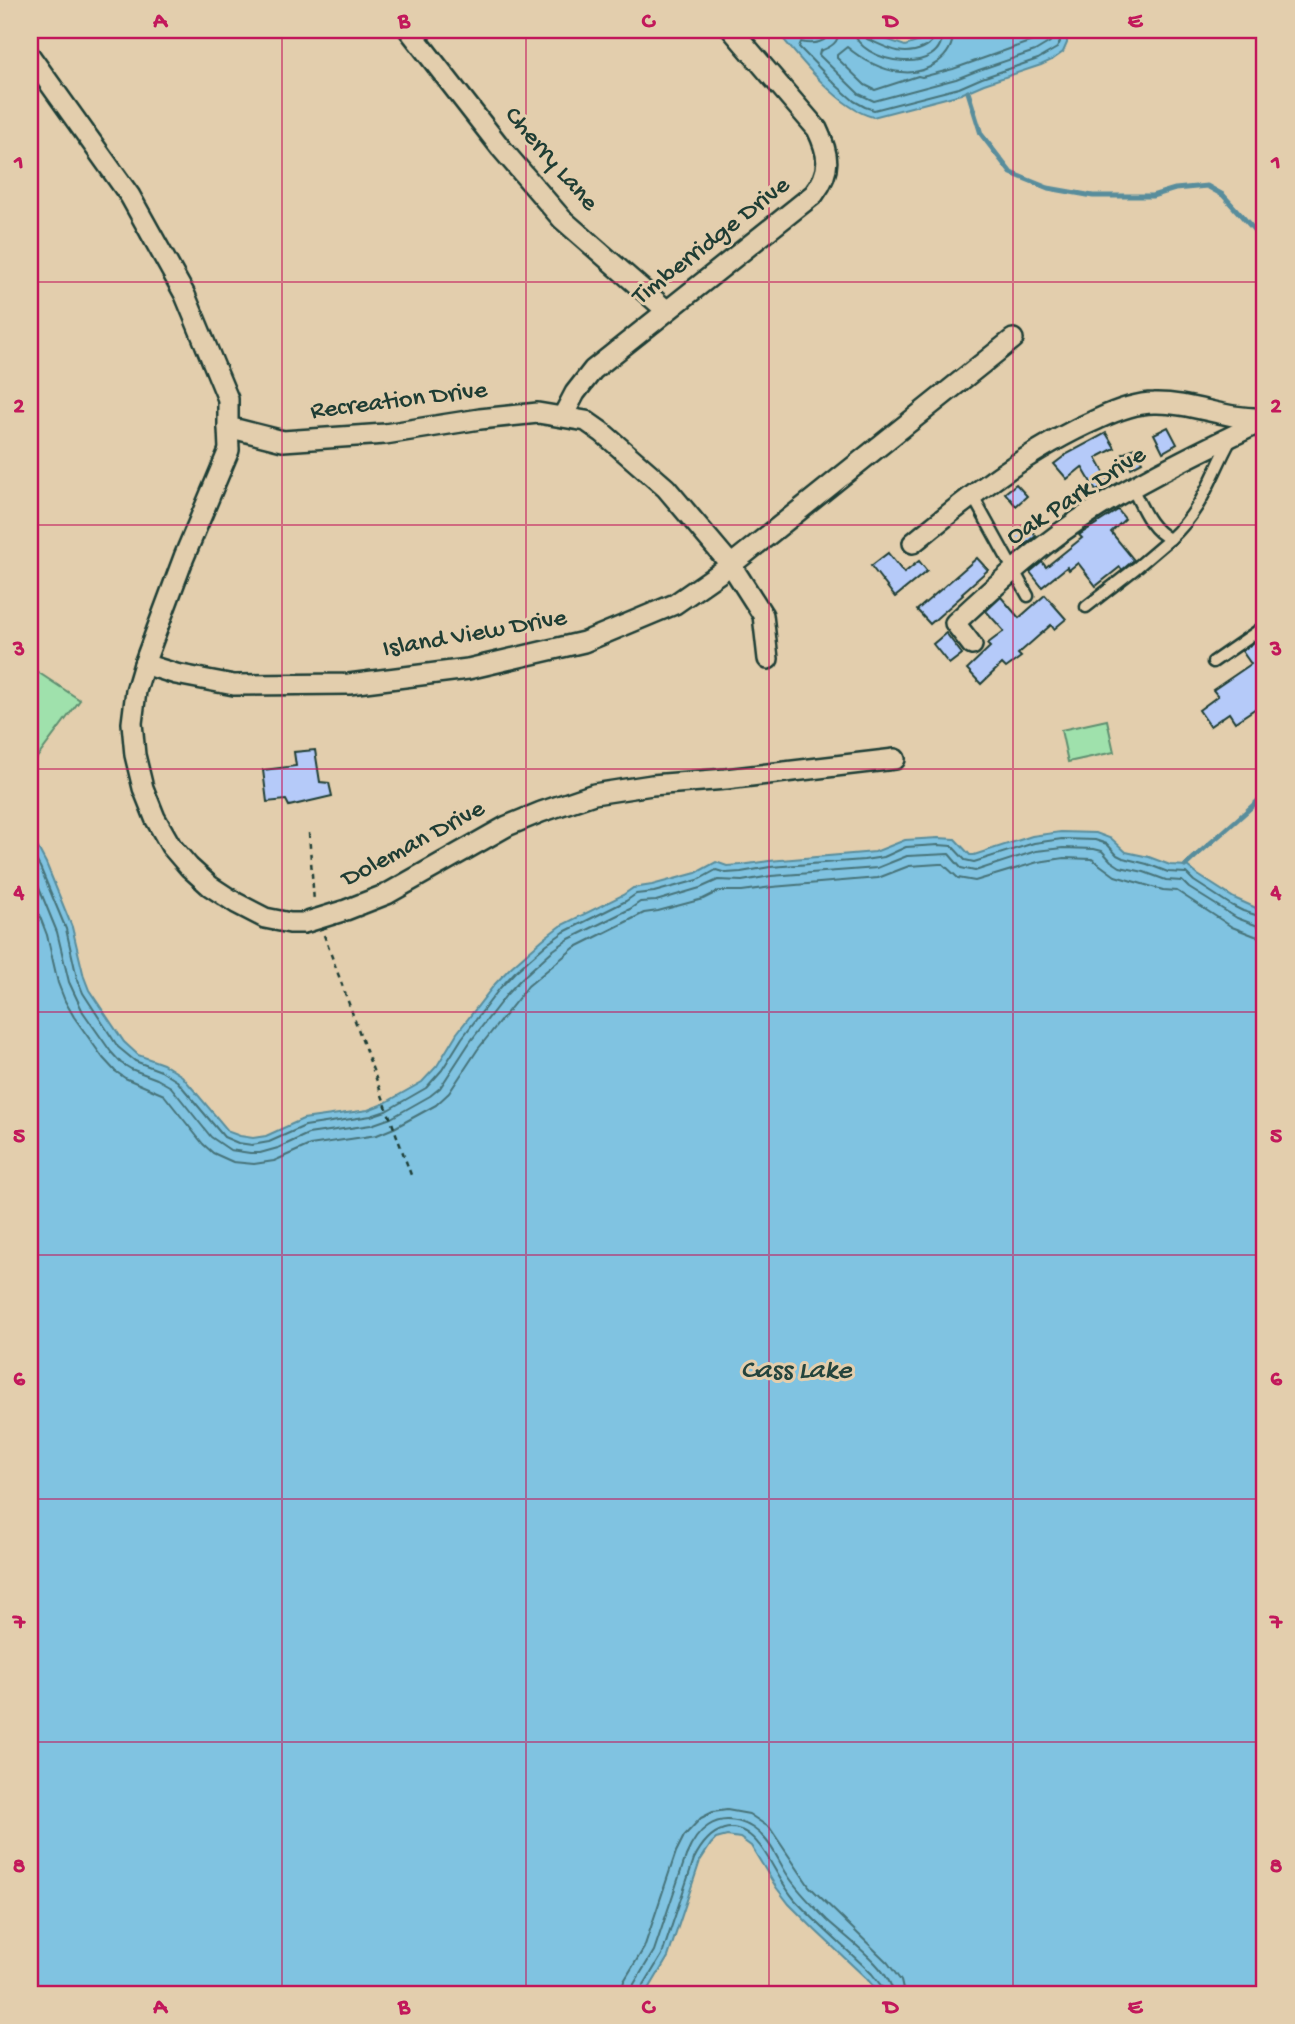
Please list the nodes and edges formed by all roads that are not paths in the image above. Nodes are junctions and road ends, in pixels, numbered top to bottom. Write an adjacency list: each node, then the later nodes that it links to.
1 (409, 30): 4 (street, Cherry Lane)
2 (732, 30): 4 (street, Timberridge Drive)
3 (30, 56): 8 (street)
4 (666, 310): 6 (street, Timberridge Drive)
5 (1013, 339): 14 (street, Island View Drive)
6 (563, 416): 8 (street, Recreation Drive); 14 (street, Recreation Drive)
7 (1265, 419): 9 (street, Oak Park Drive); 11 (street, Oak Park Drive)
8 (229, 427): 22 (street, Doleman Drive)
9 (1233, 435): 10 (street, Oak Park Drive); 12 (lane)
10 (1132, 488): 12 (lane); 15 (street, Oak Park Drive)
11 (972, 495): 13 (street, Oak Park Drive); 15 (lane)
12 (1170, 539): 17 (lane)
13 (913, 543)
14 (731, 565): 20 (street, Recreation Drive); 22 (street, Island View Drive)
15 (1013, 570): 16 (lane); 19 (street, Oak Park Drive)
16 (1028, 597)
17 (1086, 607)
18 (1265, 626): 21 (lane)
19 (972, 645)
20 (768, 659)
21 (1213, 662)
22 (144, 664): 23 (street, Doleman Drive)
23 (895, 759)

